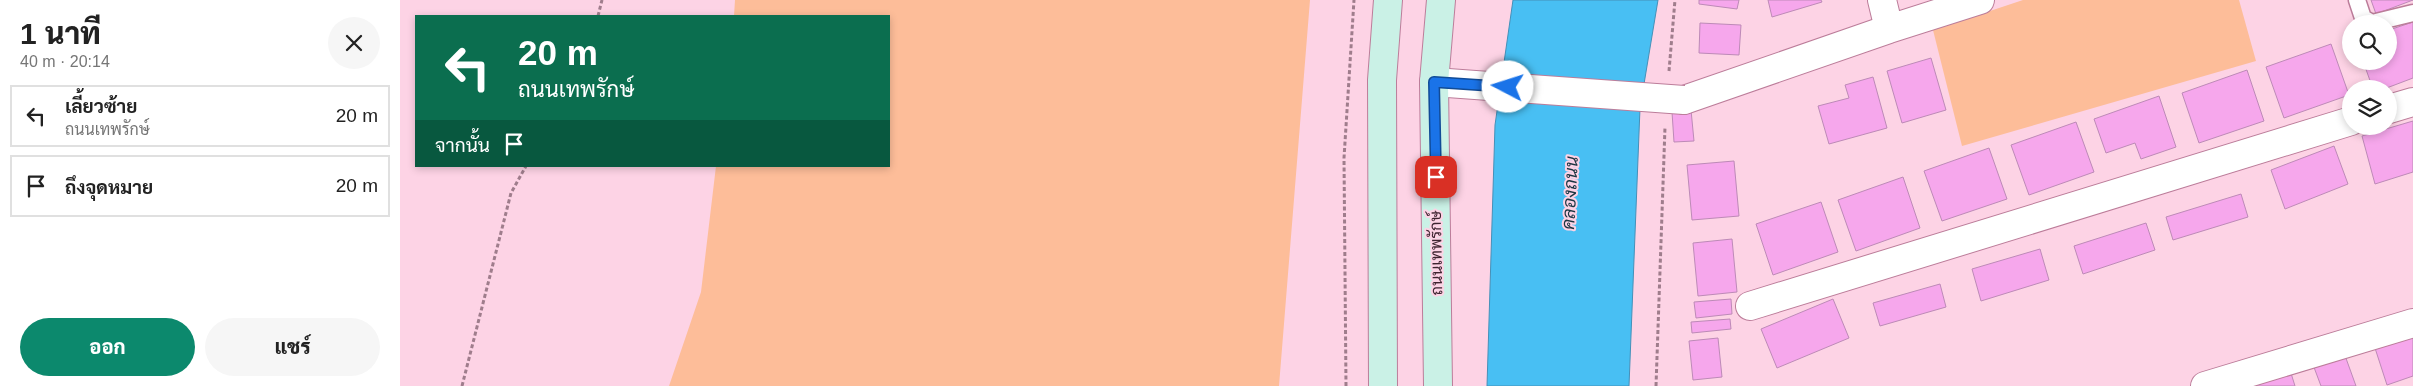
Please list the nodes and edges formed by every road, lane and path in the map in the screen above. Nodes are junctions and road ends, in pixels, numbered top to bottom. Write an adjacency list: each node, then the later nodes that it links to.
1 (602, 0): 10 (path)
2 (1354, 0): 22 (path)
3 (1388, 0): 23 (main road)
4 (1441, 0): 13 (main road, ถนนเทพรักษ์)
5 (1676, 0): 12 (path)
6 (1882, 0): 11 (street)
7 (1980, 0): 11 (street)
8 (2357, 0): 9 (lane)
9 (2413, 12)
10 (598, 15)
11 (1890, 29): 16 (street)
12 (1668, 78)
13 (1434, 82): 16 (street, bridge); 24 (main road, ถนนเทพรักษ์)
14 (2413, 102): 15 (street)
15 (2397, 107)
16 (1675, 109): 25 (path)
17 (2342, 124): 19 (street)
18 (525, 167): 21 (path)
19 (1750, 306)
20 (2413, 323): 26 (street)
21 (462, 386)
22 (1346, 386)
23 (1383, 386)
24 (1438, 386)
25 (1656, 386)
26 (2205, 386)

